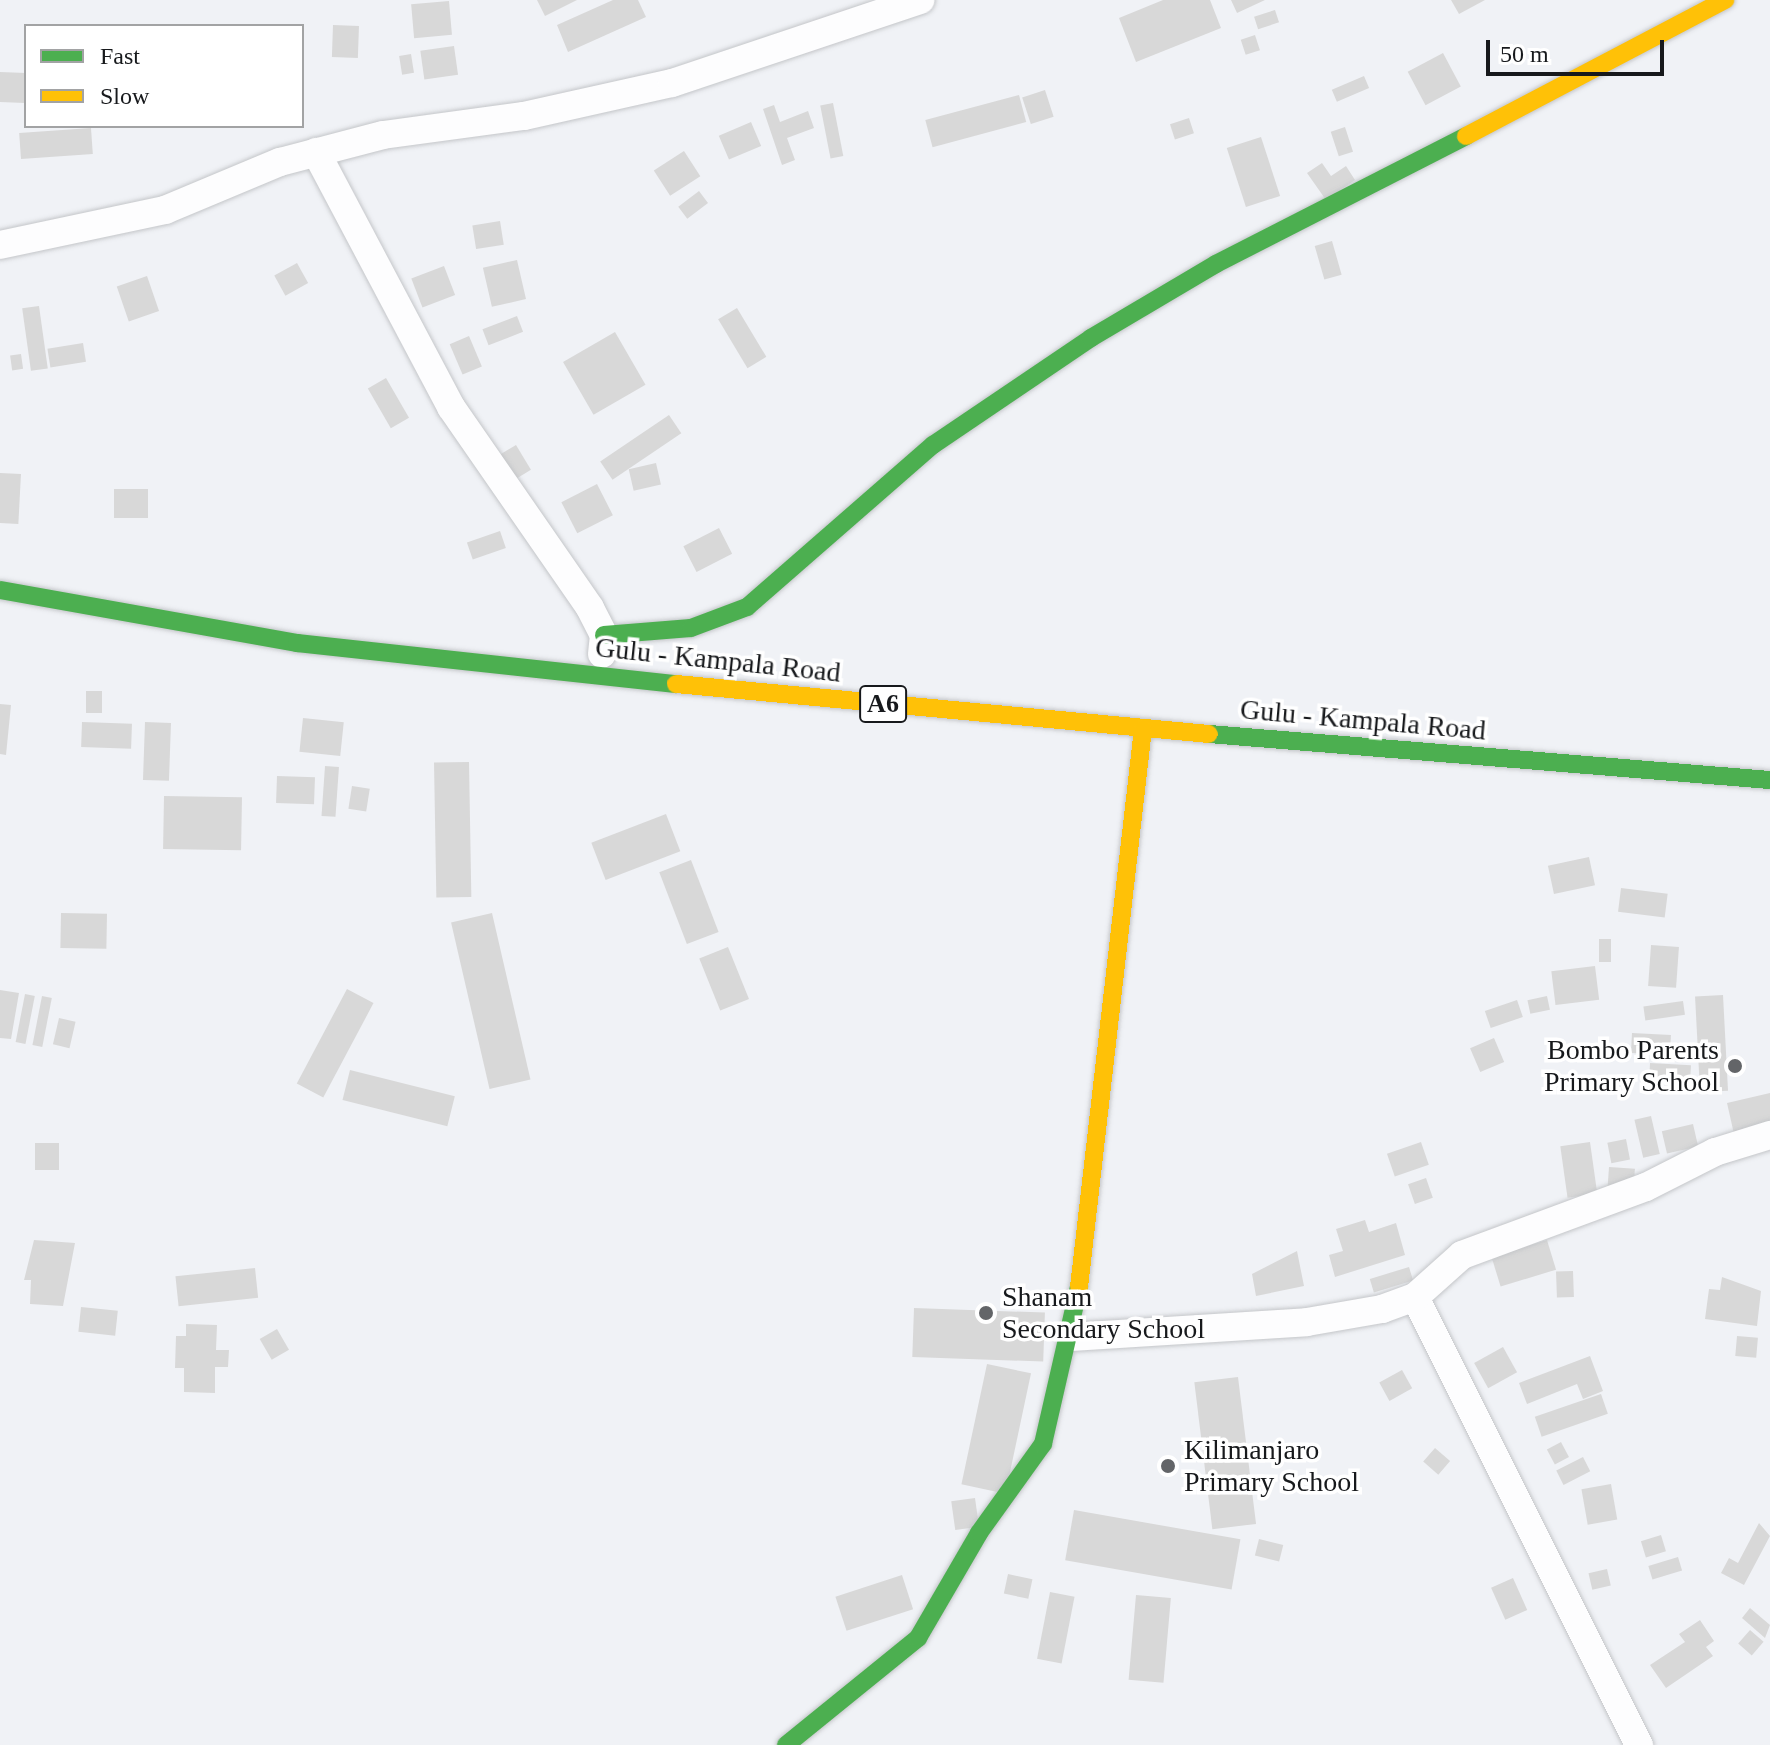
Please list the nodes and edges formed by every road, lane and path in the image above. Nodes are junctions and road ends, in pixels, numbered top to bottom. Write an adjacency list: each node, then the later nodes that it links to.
1 (920, 0): 3 (street)
2 (1725, 0): 6 (street)
3 (316, 152): 4 (street); 6 (street)
4 (0, 245)
5 (0, 590): 7 (street, Gulu - Kampala Road / A6)
6 (604, 635): 7 (street)
7 (599, 676): 8 (street, Gulu - Kampala Road / A6)
8 (1143, 729): 9 (street, Gulu - Kampala Road / A6); 12 (street)
9 (1770, 780)
10 (1770, 1135): 11 (street)
11 (1415, 1297): 12 (street); 14 (street)
12 (1071, 1337): 13 (street)
13 (786, 1745)
14 (1639, 1745)

